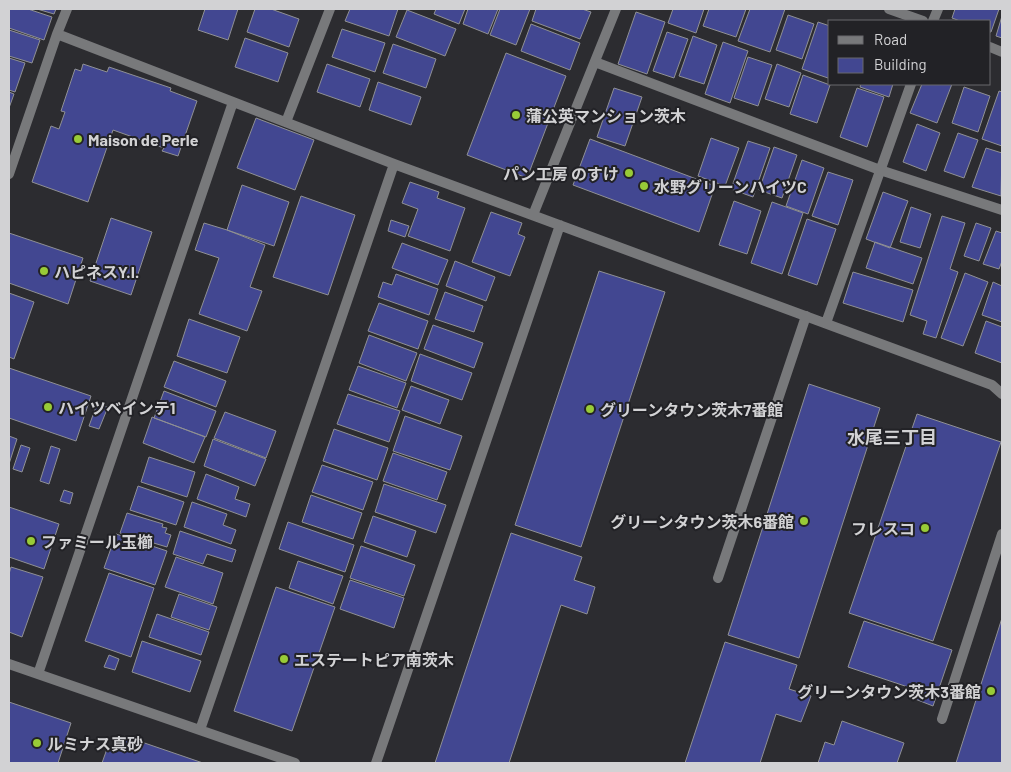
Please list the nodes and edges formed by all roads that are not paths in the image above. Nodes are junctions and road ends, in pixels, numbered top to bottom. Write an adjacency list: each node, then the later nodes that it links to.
1 (67, 9): 6 (street)
2 (330, 9): 10 (street)
3 (616, 9): 7 (street)
4 (889, 9): 5 (street)
5 (920, 20)
6 (57, 34): 9 (street); 13 (street)
7 (595, 62): 12 (street); 15 (street)
8 (911, 85): 12 (street)
9 (233, 102): 10 (street); 23 (street)
10 (286, 122): 11 (street)
11 (394, 164): 15 (street); 25 (street)
12 (880, 170): 14 (street); 18 (street)
13 (9, 174)
14 (1002, 210)
15 (533, 215): 16 (street)
16 (560, 225): 17 (street); 27 (street)
17 (806, 316): 18 (street); 21 (street)
18 (826, 323): 19 (street)
19 (1002, 394)
20 (1002, 534): 24 (street)
21 (718, 578)
22 (9, 664): 23 (street)
23 (38, 674): 25 (street)
24 (942, 719)
25 (200, 730): 26 (street)
26 (295, 763)
27 (376, 763)

